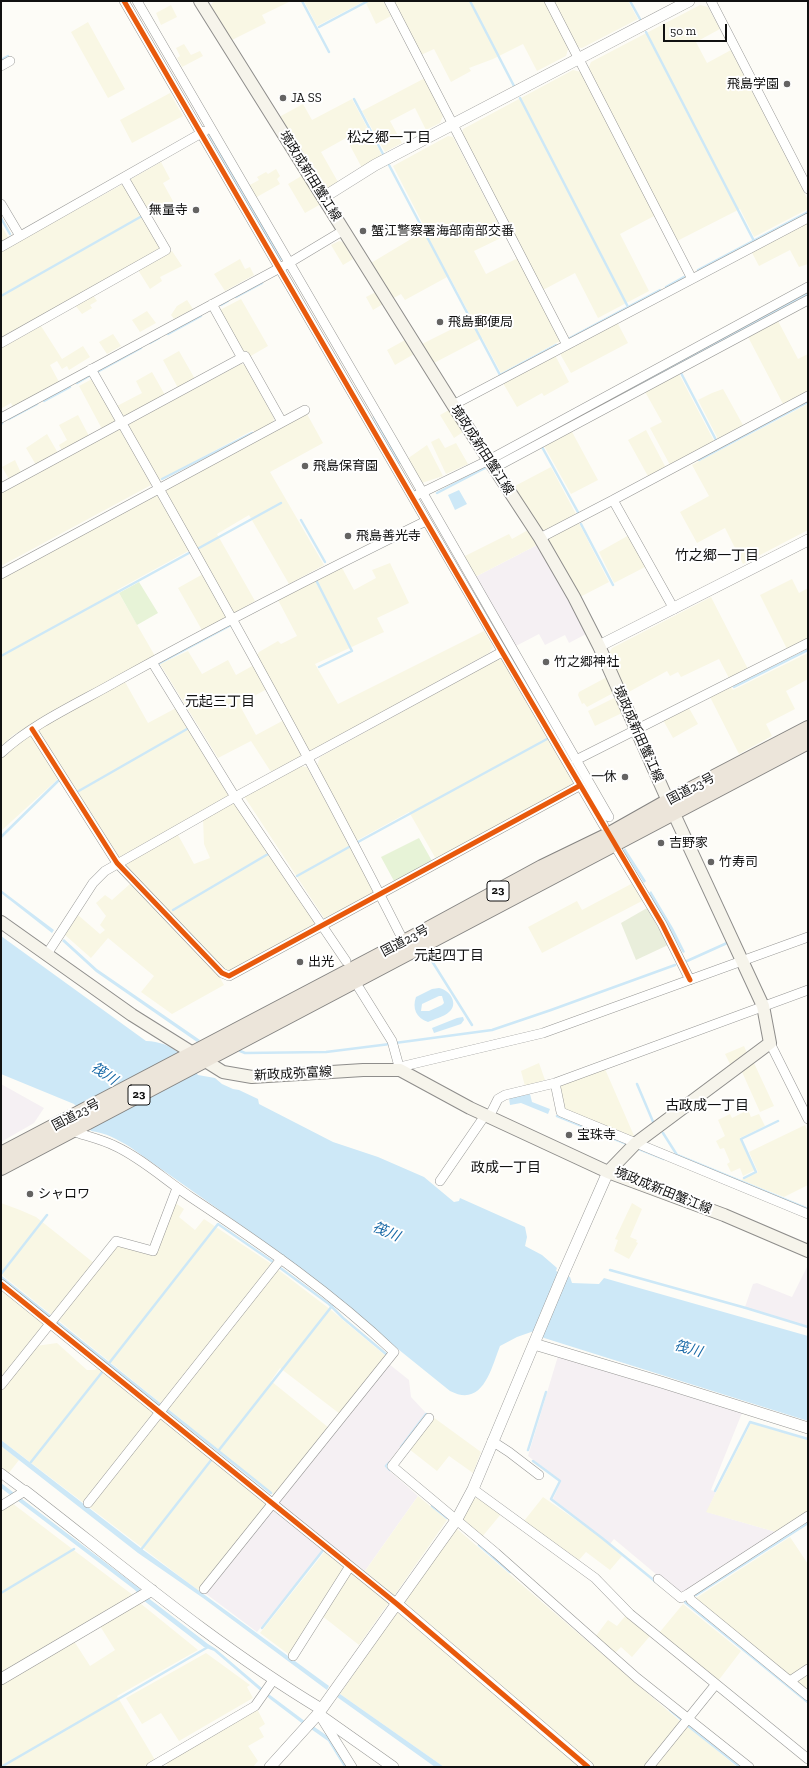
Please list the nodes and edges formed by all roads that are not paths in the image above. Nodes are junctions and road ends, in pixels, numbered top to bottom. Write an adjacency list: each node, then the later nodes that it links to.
1 (124, 1): 13 (street)
2 (137, 1): 12 (street)
3 (390, 1): 11 (street)
4 (550, 1): 8 (street)
5 (689, 1): 8 (street)
6 (711, 1): 15 (street)
7 (202, 2): 16 (main road, 境政成新田蟹江線)
8 (579, 58): 11 (street); 24 (street)
9 (10, 61): 10 (street)
10 (1, 66)
11 (453, 123): 16 (street); 29 (street)
12 (210, 127): 13 (street); 22 (street)
13 (201, 133): 14 (street); 23 (street)
14 (124, 178): 20 (street); 28 (street)
15 (808, 189)
16 (324, 198): 19 (main road, 境政成新田蟹江線)
17 (1, 204): 20 (street)
18 (808, 218): 24 (street)
19 (344, 230): 22 (street); 33 (main road, 境政成新田蟹江線)
20 (20, 236): 21 (street)
21 (1, 247)
22 (289, 263): 23 (street); 41 (street)
23 (280, 268): 27 (street); 42 (street)
24 (692, 279): 29 (street)
25 (808, 287): 38 (street)
26 (808, 300): 38 (street)
27 (212, 304): 30 (street); 31 (street)
28 (1, 343)
29 (567, 345): 33 (street)
30 (242, 358): 36 (street); 37 (street)
31 (91, 369): 35 (street); 37 (street)
32 (808, 396): 43 (street)
33 (453, 405): 38 (main road, 境政成新田蟹江線)
34 (305, 410): 36 (street)
35 (1, 418)
36 (282, 422): 40 (street)
37 (122, 423): 39 (street); 40 (street)
38 (491, 464): 41 (street); 45 (main road, 境政成新田蟹江線)
39 (1, 488)
40 (159, 489): 47 (street); 49 (street)
41 (422, 492): 42 (street); 60 (street)
42 (412, 497): 44 (street)
43 (613, 500): 45 (street); 48 (street)
44 (426, 521): 49 (street); 52 (street)
45 (540, 538): 51 (main road, 境政成新田蟹江線)
46 (808, 540): 48 (street)
47 (1, 574)
48 (674, 609): 51 (street)
49 (233, 619): 53 (street); 59 (street)
50 (808, 643): 56 (street)
51 (599, 646): 56 (main road, 境政成新田蟹江線)
52 (502, 652): 59 (street); 61 (street)
53 (152, 662): 55 (street); 62 (street)
54 (808, 728): 63 (highway, 国道23号 / 23)
55 (32, 729): 58 (street); 68 (street)
56 (637, 729): 60 (street); 63 (main road, 境政成新田蟹江線)
57 (808, 742): 64 (highway, 国道23号 / 23)
58 (1, 753)
59 (308, 758): 62 (street); 69 (street)
60 (576, 760): 65 (street)
61 (579, 786): 66 (street); 69 (street)
62 (235, 797): 68 (street); 71 (street)
63 (668, 801): 64 (main road, 境政成新田蟹江線); 73 (highway, 国道23号 / 23)
64 (674, 814): 76 (main road, 境政成新田蟹江線); 82 (highway, 国道23号 / 23)
65 (609, 816)
66 (604, 826)
67 (618, 851): 77 (street)
68 (117, 863): 71 (street); 74 (street)
69 (380, 894): 71 (street); 73 (street)
70 (1, 922): 74 (main road, 新政成弥富線)
71 (323, 925): 75 (street)
72 (808, 937): 76 (street)
73 (404, 942): 82 (highway, 国道23号 / 23)
74 (47, 954): 82 (main road, 新政成弥富線)
75 (346, 961)
76 (742, 962): 77 (street); 80 (main road, 境政成新田蟹江線)
77 (690, 980): 83 (street)
78 (359, 988): 83 (street)
79 (808, 990): 80 (street)
80 (762, 1006): 81 (main road, 境政成新田蟹江線); 84 (street)
81 (770, 1043): 86 (street); 88 (main road, 境政成新田蟹江線)
82 (195, 1058): 83 (main road, 新政成弥富線); 87 (highway, 国道23号 / 23)
83 (400, 1070): 85 (main road, 新政成弥富線)
84 (555, 1083): 85 (street); 88 (street)
85 (487, 1116): 91 (main road, 新政成弥富線); 92 (street)
86 (808, 1119)
87 (74, 1125): 89 (highway, 国道23号 / 23); 90 (highway, 国道23号 / 23); 93 (street)
88 (636, 1143): 91 (main road, 境政成新田蟹江線); 94 (street)
89 (1, 1154)
90 (1, 1168)
91 (608, 1172): 95 (main road, 境政成新田蟹江線); 99 (street)
92 (440, 1181)
93 (177, 1188): 96 (street); 98 (street)
94 (808, 1214)
95 (808, 1251)
96 (281, 1259): 101 (street); 109 (street)
97 (1, 1284): 98 (street)
98 (50, 1324): 100 (street); 101 (street)
99 (535, 1342): 103 (street); 104 (street)
100 (1, 1385)
101 (160, 1411): 109 (street); 110 (street)
102 (429, 1418): 113 (street)
103 (808, 1428)
104 (492, 1442): 106 (street); 107 (street)
105 (1, 1472): 108 (street)
106 (539, 1475)
107 (472, 1489): 113 (street); 125 (street)
108 (23, 1493): 111 (street); 117 (street)
109 (272, 1502): 114 (street); 116 (street)
110 (88, 1503)
111 (1, 1506)
112 (808, 1516): 118 (street)
113 (457, 1519): 119 (street); 128 (street)
114 (350, 1566): 119 (street); 120 (street)
115 (658, 1578): 118 (street)
116 (204, 1589)
117 (146, 1594): 122 (street); 123 (street)
118 (688, 1594): 124 (street)
119 (397, 1604): 127 (street); 134 (street)
120 (293, 1656)
121 (808, 1669): 124 (street)
122 (1, 1679)
123 (274, 1680): 127 (street); 130 (street)
124 (790, 1681): 126 (street)
125 (716, 1684): 128 (street); 129 (street)
126 (808, 1696)
127 (320, 1711): 131 (street); 132 (street); 133 (street)
128 (688, 1719): 135 (street); 136 (street)
129 (808, 1759)
130 (151, 1767)
131 (270, 1767)
132 (352, 1767)
133 (394, 1767)
134 (588, 1767)
135 (649, 1767)
136 (749, 1767)

